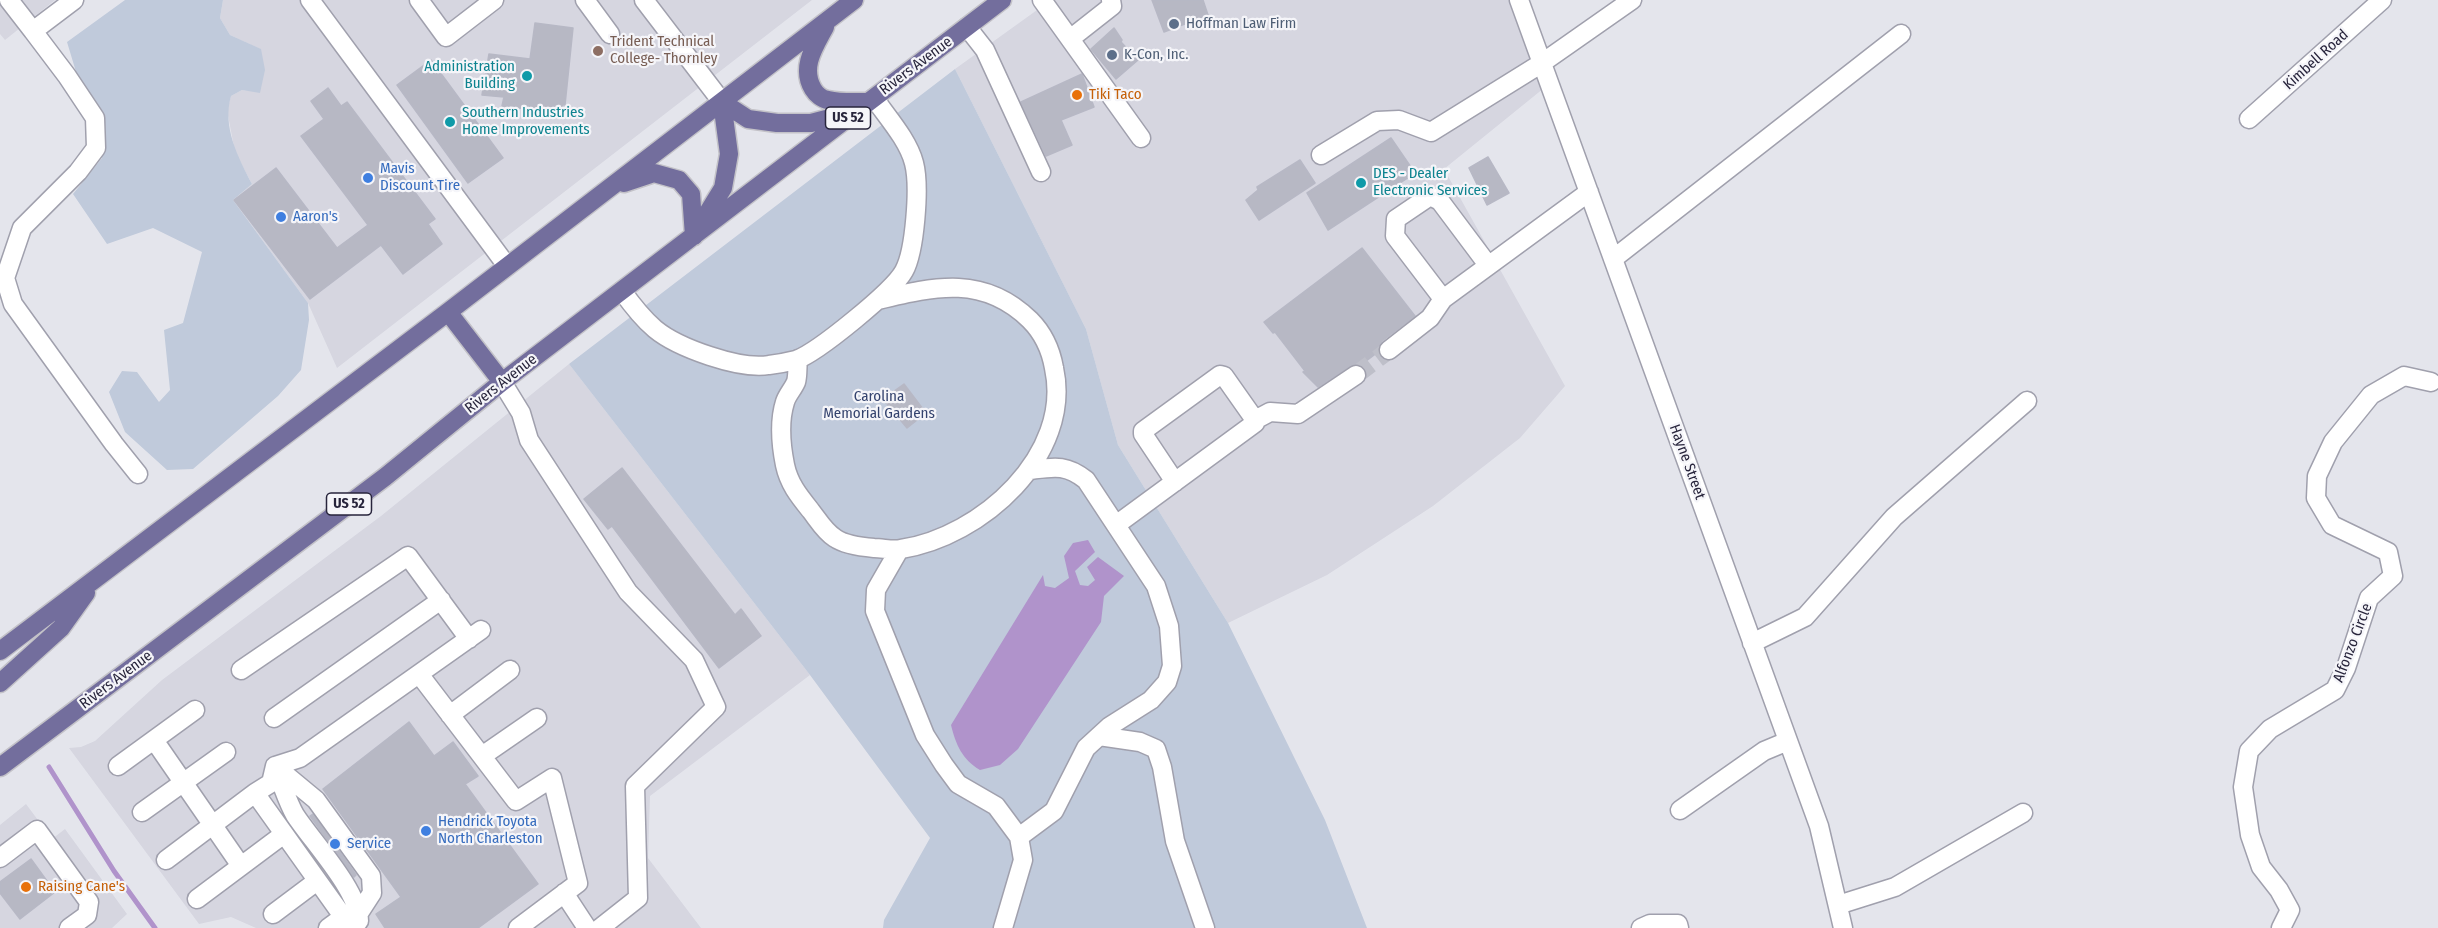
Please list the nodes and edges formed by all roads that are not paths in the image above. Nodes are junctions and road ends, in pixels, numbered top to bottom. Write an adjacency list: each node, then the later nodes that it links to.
1 (9, 0): 17 (street)
2 (310, 0): 33 (street)
3 (494, 0): 14 (street)
4 (585, 0): 18 (street)
5 (644, 0): 22 (street)
6 (854, 0): 15 (main road)
7 (1002, 0): 16 (main road, Rivers Avenue / US 52)
8 (1042, 0): 20 (street)
9 (1111, 0): 20 (street)
10 (1519, 0): 21 (street, Hayne Street)
11 (1632, 0): 21 (street)
12 (2382, 0): 24 (street, Kimbell Road)
13 (70, 1): 17 (street)
14 (420, 1)
15 (829, 20): 22 (main road); 23 (main road)
16 (967, 27): 23 (main road, Rivers Avenue / US 52); 27 (street)
17 (33, 31): 46 (street)
18 (610, 34)
19 (1901, 34): 31 (street)
20 (1070, 39): 25 (street)
21 (1542, 63): 26 (street); 29 (street, Hayne Street)
22 (722, 102): 23 (main road); 28 (main road); 30 (main road)
23 (867, 104): 30 (main road, Rivers Avenue / US 52); 36 (street)
24 (2249, 119)
25 (1141, 138)
26 (1321, 155)
27 (1041, 172)
28 (610, 188): 30 (main road); 33 (main road)
29 (1589, 192): 31 (street, Hayne Street); 32 (street)
30 (694, 236): 34 (main road, Rivers Avenue / US 52)
31 (1613, 259): 52 (street, Hayne Street)
32 (1488, 265): 35 (street); 35 (street)
33 (507, 266): 37 (main road)
34 (622, 291): 39 (street); 41 (main road, Rivers Avenue / US 52)
35 (1443, 299): 38 (street)
36 (878, 300): 39 (street); 45 (street)
37 (448, 312): 41 (main road); 50 (main road)
38 (1389, 350)
39 (798, 359): 49 (street)
40 (1356, 375): 44 (street)
41 (502, 382): 69 (main road, Rivers Avenue / US 52); 91 (street)
42 (2431, 382): 96 (street, Alfonzo Circle)
43 (2027, 401): 52 (street)
44 (1255, 420): 47 (street); 47 (street)
45 (1030, 470): 48 (street); 49 (street)
46 (138, 474)
47 (1175, 482): 48 (street)
48 (1116, 525): 62 (street)
49 (899, 550): 77 (street)
50 (98, 577): 53 (main road); 57 (main road)
51 (441, 600): 54 (street); 56 (street); 60 (street)
52 (1752, 643): 64 (street, Hayne Street)
53 (0, 651)
54 (241, 670)
55 (510, 670): 59 (street)
56 (419, 674): 59 (street); 68 (street)
57 (0, 683)
58 (195, 711): 63 (street)
59 (450, 715): 66 (street)
60 (274, 718)
61 (537, 718): 66 (street)
62 (1100, 735): 77 (street); 93 (street)
63 (154, 740): 67 (street); 70 (street)
64 (1788, 741): 72 (street); 84 (street, Hayne Street)
65 (226, 752): 70 (street)
66 (482, 756): 82 (street)
67 (118, 766)
68 (275, 766): 71 (street); 86 (street); 86 (street)
69 (0, 767)
70 (184, 783): 73 (street); 75 (street)
71 (255, 793): 75 (street); 76 (street)
72 (1680, 810)
73 (142, 812)
74 (2023, 813): 84 (street)
75 (213, 825): 79 (street); 80 (street)
76 (284, 834): 80 (street); 81 (street)
77 (1019, 837): 92 (street)
78 (0, 858): 88 (street)
79 (166, 860)
80 (241, 866): 83 (street)
81 (317, 881): 85 (street); 86 (street)
82 (564, 893): 89 (street); 90 (street)
83 (196, 899)
84 (1838, 904): 95 (street, Hayne Street)
85 (273, 914)
86 (351, 919)
87 (1678, 926): 94 (street)
88 (69, 928)
89 (518, 928)
90 (587, 928)
91 (600, 928)
92 (1003, 928)
93 (1205, 928)
94 (1641, 928)
95 (1843, 928)
96 (2282, 928)

